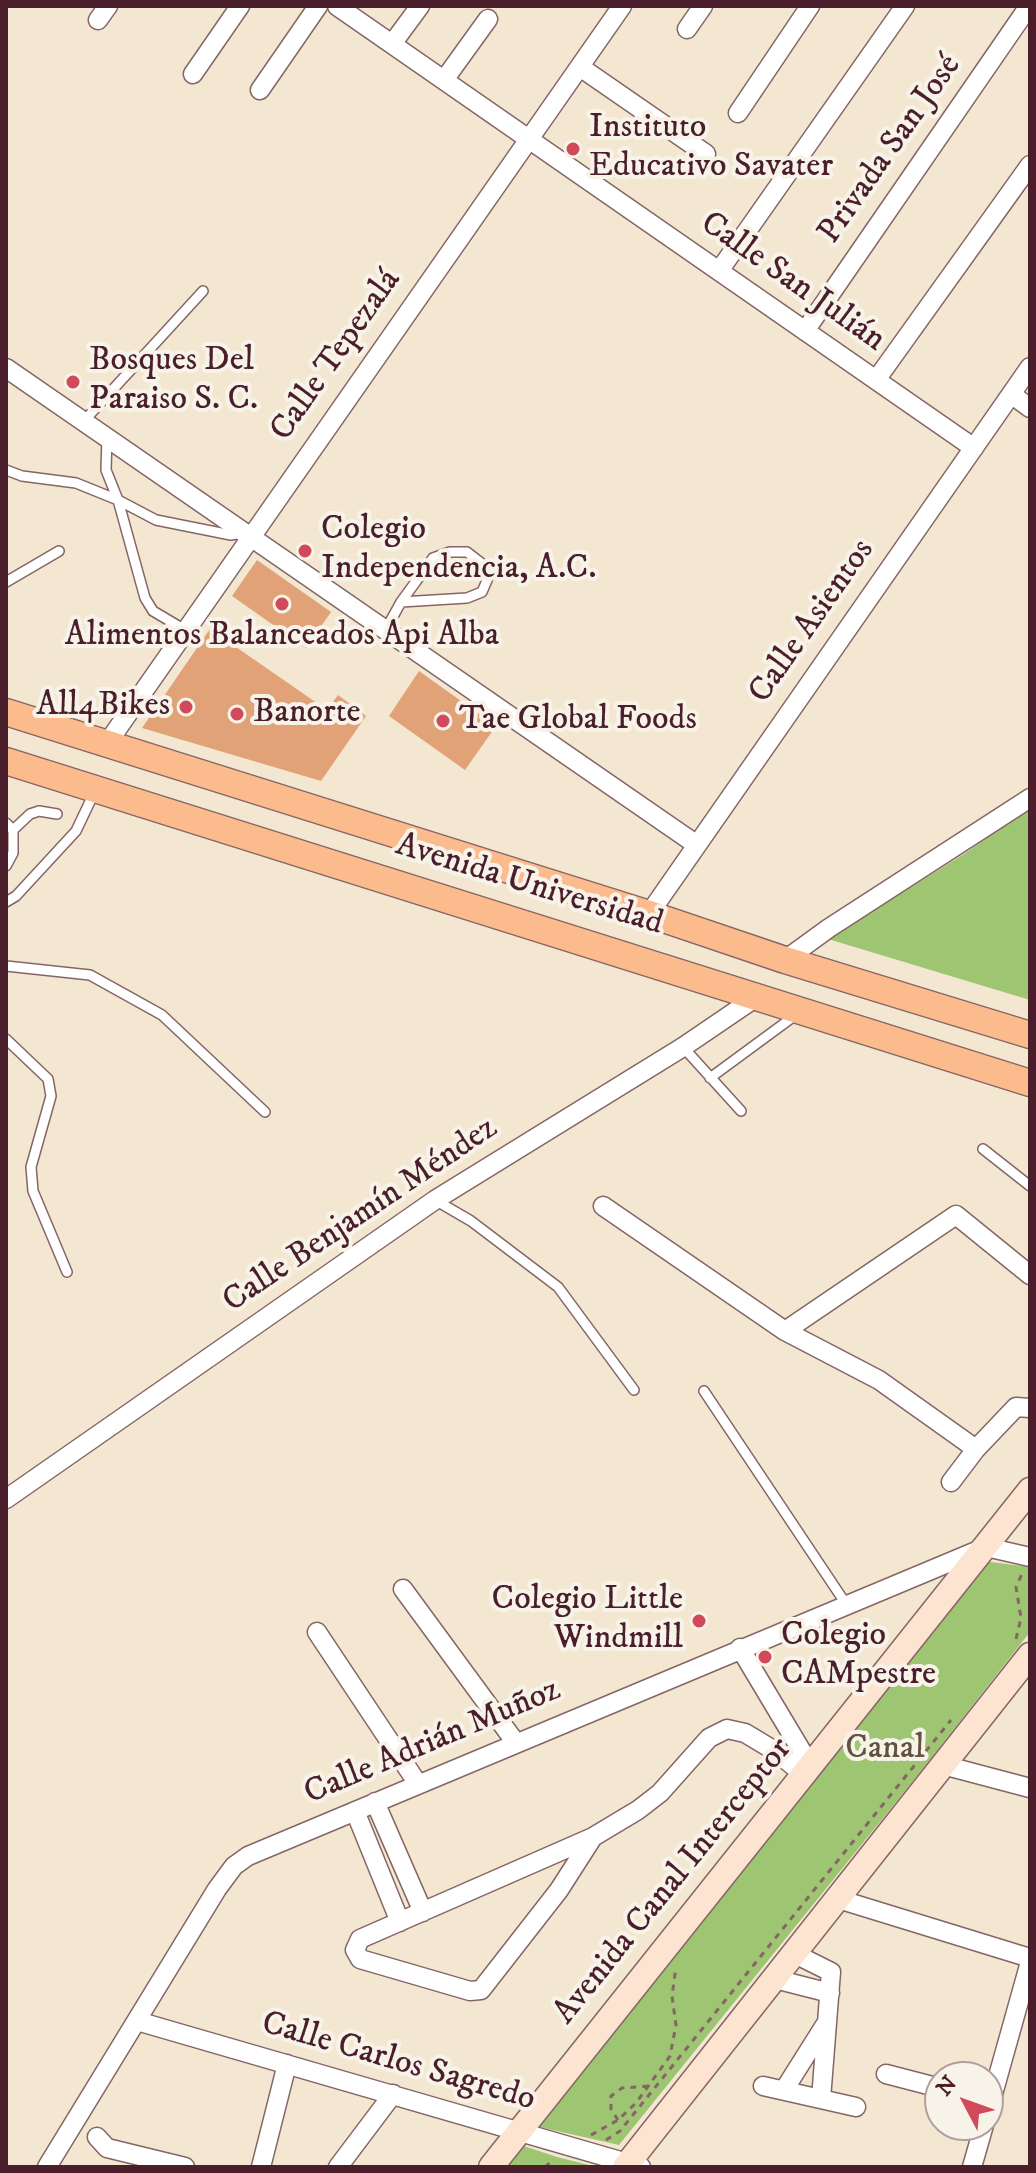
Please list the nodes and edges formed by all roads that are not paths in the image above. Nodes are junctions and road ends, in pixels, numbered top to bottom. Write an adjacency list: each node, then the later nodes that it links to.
1 (240, 6): 14 (street)
2 (318, 6): 16 (street)
3 (337, 6): 12 (street, Calle San Julián)
4 (420, 6): 12 (street)
5 (703, 6): 11 (street)
6 (810, 6): 17 (street)
7 (905, 6): 21 (street)
8 (1029, 6): 23 (street, Privada San José)
9 (613, 9): 13 (street, Calle Tepezalá)
10 (488, 19): 15 (street)
11 (687, 29)
12 (392, 44): 15 (street, Calle San Julián)
13 (580, 67): 18 (street, Calle Tepezalá); 19 (street)
14 (193, 74)
15 (444, 80): 18 (street, Calle San Julián)
16 (260, 90)
17 (738, 113)
18 (529, 139): 21 (street, Calle San Julián); 33 (street, Calle Tepezalá)
19 (706, 154)
20 (1030, 165): 25 (street)
21 (719, 271): 23 (street, Calle San Julián)
22 (203, 291): 28 (lane)
23 (805, 331): 25 (street, Calle San Julián)
24 (6, 368): 28 (street)
25 (876, 380): 30 (street, Calle San Julián)
26 (1023, 382): 27 (street); 30 (street, Calle Asientos)
27 (1030, 408)
28 (83, 422): 29 (street)
29 (107, 438): 32 (lane); 33 (street)
30 (974, 448): 46 (street, Calle Asientos)
31 (6, 470): 32 (lane)
32 (118, 500): 33 (lane); 37 (lane)
33 (246, 535): 37 (street, Calle Tepezalá); 38 (street)
34 (59, 551): 35 (lane)
35 (6, 582)
36 (401, 602): 36 (lane); 38 (lane)
37 (185, 630): 40 (street, Calle Tepezalá)
38 (385, 631): 46 (street)
39 (6, 712): 40 (main road, Avenida Universidad)
40 (106, 745): 49 (main road, Avenida Universidad)
41 (6, 761): 42 (main road, Avenida Universidad)
42 (96, 789): 48 (lane); 52 (main road, Avenida Universidad)
43 (1030, 798): 50 (street)
44 (57, 814): 45 (lane)
45 (9, 826): 47 (lane)
46 (697, 845): 49 (street, Calle Asientos)
47 (6, 866)
48 (6, 902)
49 (649, 914): 50 (main road, Avenida Universidad)
50 (785, 960): 54 (main road, Avenida Universidad)
51 (6, 966): 60 (lane)
52 (758, 996): 53 (main road, Avenida Universidad); 56 (street, Calle Benjamín Méndez)
53 (802, 1010): 57 (lane); 58 (main road, Avenida Universidad)
54 (1030, 1035)
55 (6, 1039): 65 (lane)
56 (683, 1047): 57 (lane); 63 (street, Calle Benjamín Méndez)
57 (710, 1078): 59 (lane)
58 (1030, 1083)
59 (741, 1111)
60 (265, 1112)
61 (983, 1149): 62 (lane)
62 (1030, 1186)
63 (435, 1200): 68 (lane); 74 (street, Calle Benjamín Méndez)
64 (603, 1206): 67 (street)
65 (67, 1272)
66 (1030, 1275): 67 (street)
67 (785, 1331): 71 (street)
68 (634, 1390)
69 (704, 1391): 78 (lane)
70 (1023, 1407): 71 (street)
71 (976, 1449): 72 (street)
72 (951, 1482)
73 (1030, 1490): 75 (street, Avenida Canal Interceptor)
74 (6, 1499)
75 (986, 1547): 76 (street); 78 (street, Calle Adrián Muñoz); 84 (street, Avenida Canal Interceptor)
76 (1026, 1565)
77 (403, 1589): 82 (street)
78 (848, 1607): 80 (street, Calle Adrián Muñoz)
79 (317, 1632): 85 (street)
80 (740, 1648): 82 (street, Calle Adrián Muñoz); 84 (street)
81 (1019, 1652): 83 (street)
82 (516, 1743): 85 (street, Calle Adrián Muñoz)
83 (943, 1765): 86 (street); 90 (street)
84 (806, 1770): 89 (street); 108 (street, Avenida Canal Interceptor)
85 (418, 1784): 87 (street, Calle Adrián Muñoz)
86 (1030, 1788)
87 (375, 1802): 88 (street, Calle Adrián Muñoz); 91 (street)
88 (355, 1811): 92 (street); 97 (street, Calle Adrián Muñoz)
89 (593, 1837): 91 (street); 92 (street)
90 (838, 1899): 93 (street); 94 (street)
91 (423, 1912): 92 (street)
92 (400, 1922)
93 (795, 1954): 95 (street); 96 (street)
94 (1030, 1960): 99 (street)
95 (775, 1979): 96 (street); 111 (street)
96 (830, 1993): 98 (street)
97 (137, 2021): 100 (street, Calle Carlos Sagredo); 112 (street, Calle Adrián Muñoz)
98 (828, 2021): 104 (street); 106 (street)
99 (1001, 2061)
100 (287, 2064): 105 (street, Calle Carlos Sagredo); 114 (street)
101 (886, 2074): 102 (street)
102 (924, 2084)
103 (763, 2086): 104 (street)
104 (784, 2090): 106 (street)
105 (393, 2094): 108 (street, Calle Carlos Sagredo); 115 (street)
106 (821, 2099): 107 (street)
107 (856, 2107)
108 (520, 2130): 111 (street, Calle Carlos Sagredo); 116 (street, Avenida Canal Interceptor)
109 (97, 2137): 113 (street)
110 (979, 2141): 117 (street)
111 (631, 2166)
112 (47, 2167)
113 (185, 2167)
114 (261, 2167)
115 (338, 2167)
116 (491, 2167)
117 (972, 2167)

